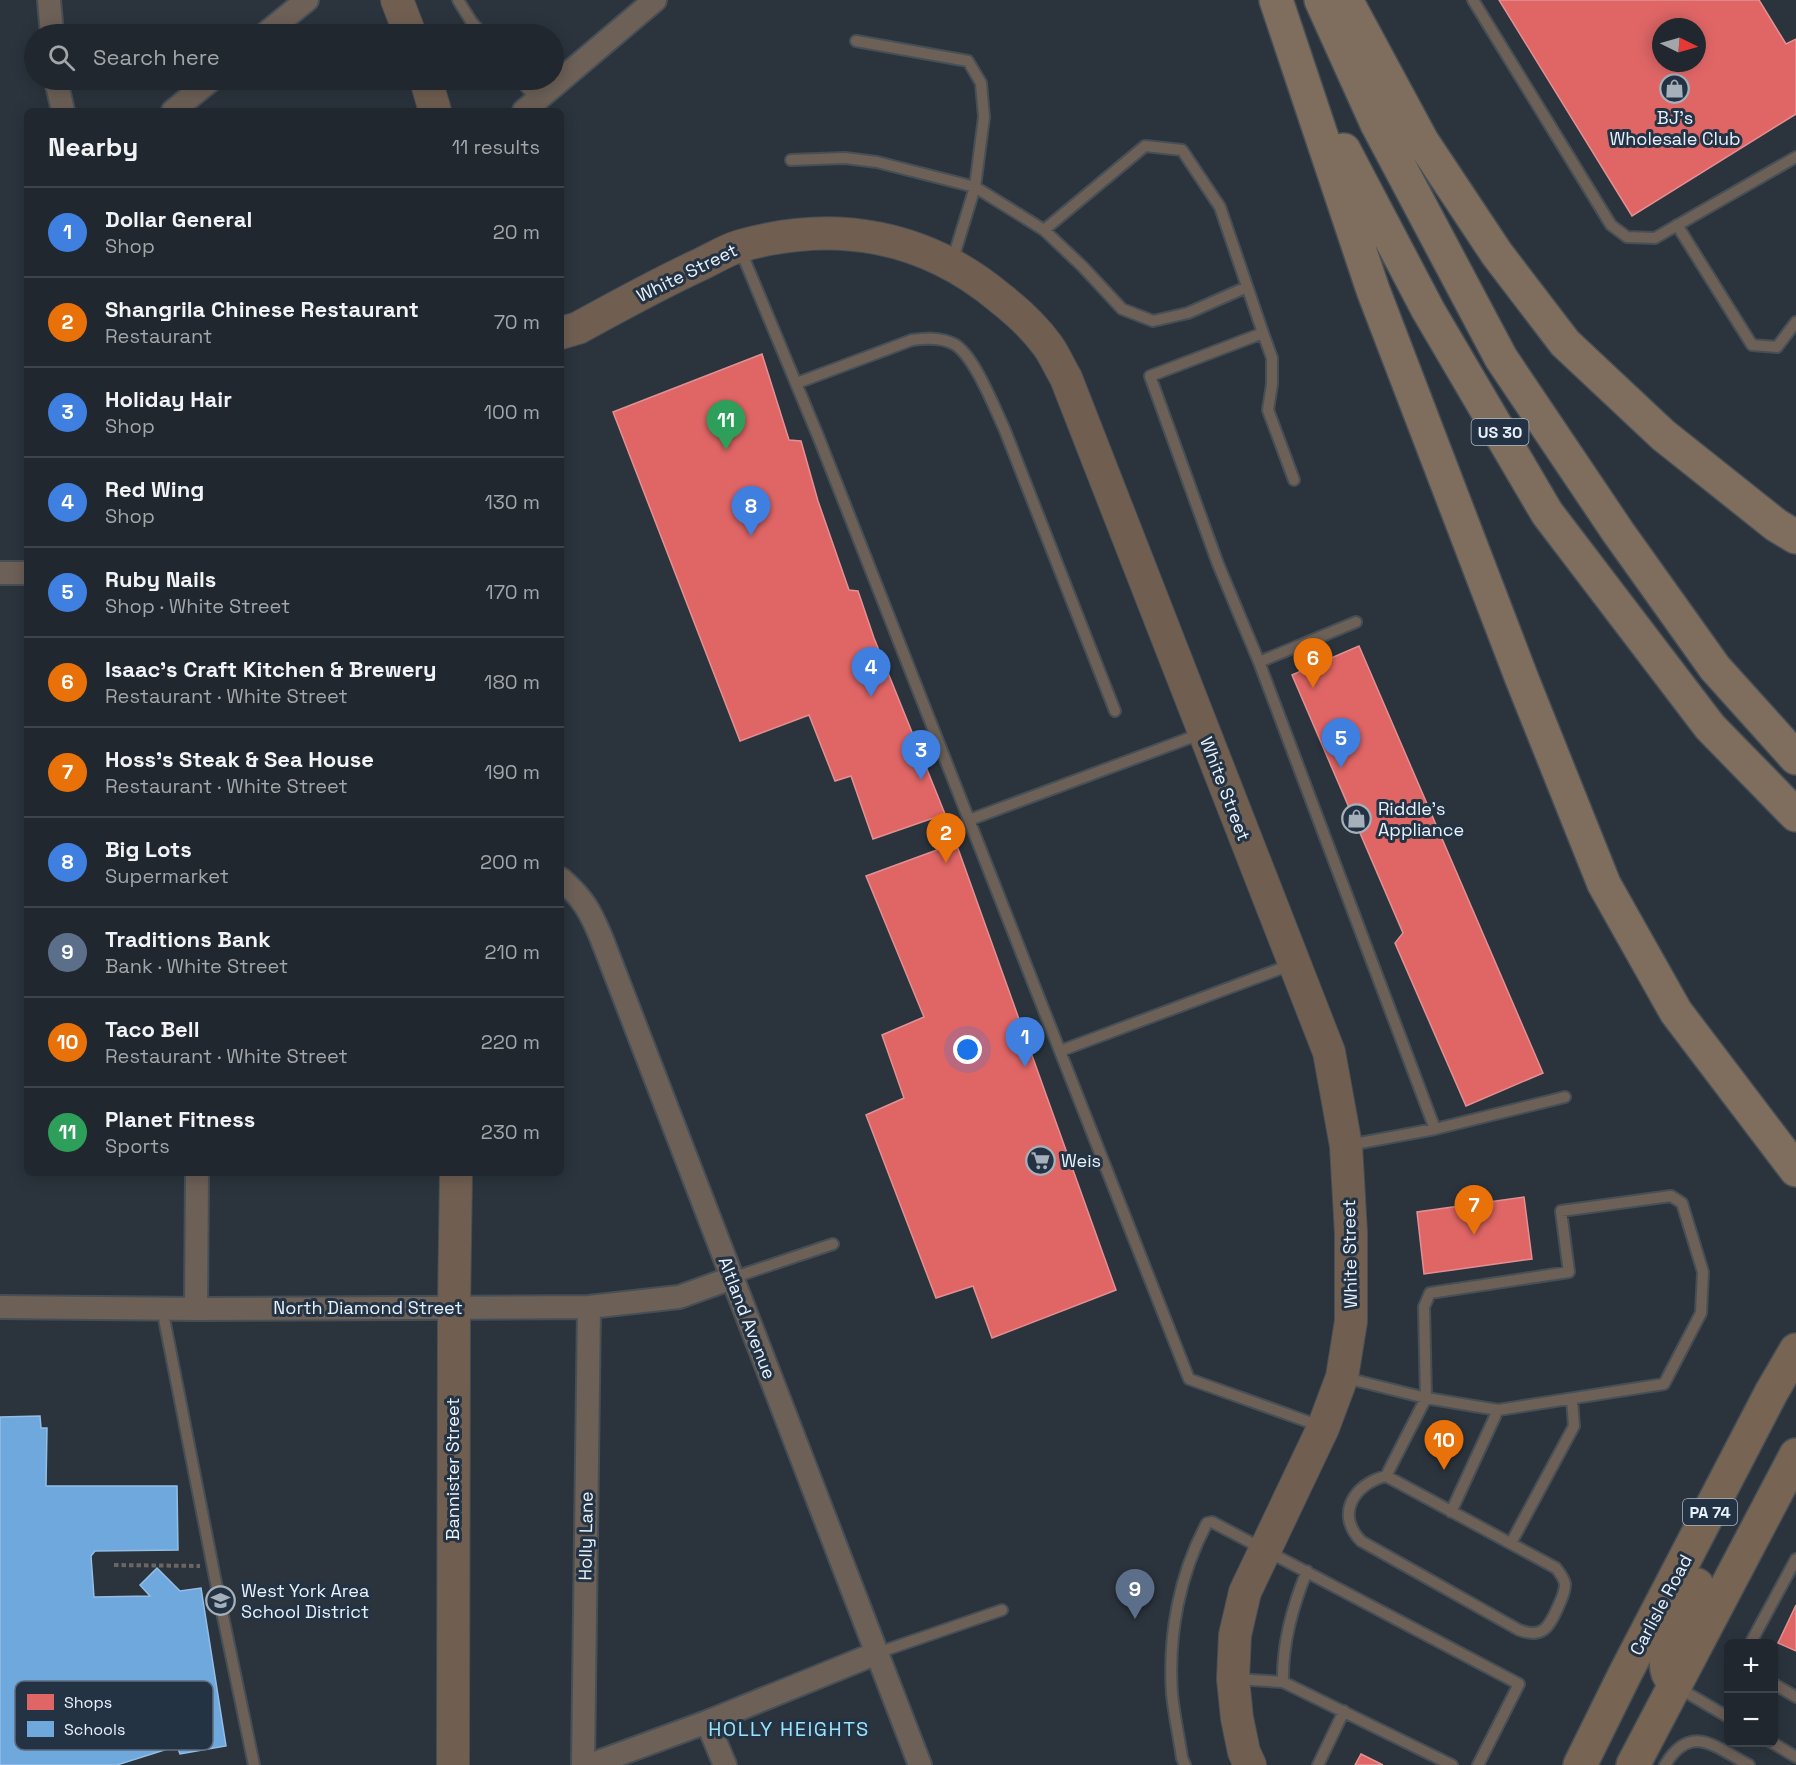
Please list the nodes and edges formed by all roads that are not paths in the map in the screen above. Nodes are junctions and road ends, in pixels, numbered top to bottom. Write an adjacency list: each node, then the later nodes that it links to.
1 (49, 0): 10 (street)
2 (307, 0): 11 (street)
3 (397, 0): 12 (street)
4 (458, 0): 13 (lane)
5 (655, 0): 15 (street)
6 (1278, 0): 46 (highway, US 30 / US 30); 54 (highway)
7 (1321, 0): 45 (highway, US 30 / US 30)
8 (1346, 0): 38 (highway)
9 (1473, 0): 28 (lane)
10 (51, 24)
11 (277, 24)
12 (406, 24)
13 (474, 24)
14 (856, 41): 27 (lane)
15 (564, 78)
16 (58, 90): 22 (street)
17 (198, 90): 23 (street)
18 (429, 90): 24 (street)
19 (524, 90): 21 (lane)
20 (550, 90): 21 (street)
21 (531, 106)
22 (62, 108)
23 (176, 108)
24 (434, 108)
25 (1796, 157): 28 (lane)
26 (791, 160): 27 (lane)
27 (975, 187): 29 (lane); 31 (lane)
28 (1677, 225): 33 (lane)
29 (1044, 230): 32 (lane); 32 (lane)
30 (739, 246): 31 (street, White Street); 34 (street, White Street); 36 (lane)
31 (952, 263): 44 (street, White Street)
32 (1247, 287): 35 (lane)
33 (1796, 322)
34 (564, 332)
35 (1263, 333): 37 (lane); 42 (lane)
36 (797, 383): 43 (lane); 47 (lane)
37 (1294, 480)
38 (1796, 537)
39 (0, 573): 40 (street)
40 (24, 573)
41 (1356, 622): 42 (lane)
42 (1259, 662): 52 (lane)
43 (1115, 711)
44 (1204, 733): 47 (lane); 49 (street, White Street)
45 (1796, 758)
46 (1796, 815)
47 (969, 820): 50 (lane)
48 (564, 882): 58 (street, Altland Avenue)
49 (1293, 964): 50 (lane); 53 (street, White Street)
50 (1060, 1051): 70 (lane)
51 (1565, 1098): 52 (lane)
52 (1435, 1129): 53 (lane)
53 (1346, 1146): 65 (street, White Street)
54 (1796, 1170)
55 (197, 1176): 63 (street)
56 (456, 1176): 62 (street, Bannister Street)
57 (833, 1244): 58 (lane)
58 (732, 1278): 60 (street, North Diamond Street); 80 (street, Altland Avenue)
59 (0, 1307): 61 (street, North Diamond Street)
60 (590, 1307): 62 (street, North Diamond Street); 93 (street, Holly Lane)
61 (162, 1308): 63 (street, North Diamond Street); 91 (lane)
62 (454, 1308): 63 (street, North Diamond Street); 92 (street, Bannister Street)
63 (196, 1309)
64 (1796, 1350): 66 (main road, Carlisle Road / PA 74)
65 (1342, 1377): 67 (lane); 70 (street, White Street)
66 (1771, 1394): 83 (main road); 102 (main road, Carlisle Road / PA 74)
67 (1426, 1398): 68 (lane); 69 (lane); 72 (lane)
68 (1572, 1399): 69 (lane); 74 (lane)
69 (1498, 1410): 73 (lane)
70 (1323, 1428): 75 (street, White Street)
71 (1796, 1455): 83 (main road, PA 74)
72 (1386, 1476): 73 (lane); 74 (lane)
73 (1451, 1512): 74 (lane)
74 (1511, 1543)
75 (1264, 1549): 77 (lane); 81 (street, White Street); 97 (lane)
76 (1796, 1559): 79 (lane)
77 (1307, 1571): 82 (lane); 101 (lane)
78 (1002, 1610): 80 (lane)
79 (1753, 1639)
80 (877, 1653): 88 (street); 96 (street, Altland Avenue)
81 (1233, 1679): 82 (lane); 98 (street, White Street)
82 (1283, 1682): 86 (lane)
83 (1675, 1685): 87 (lane); 103 (main road, PA 74)
84 (1778, 1687): 85 (lane)
85 (1796, 1697)
86 (1344, 1711): 99 (lane); 100 (lane)
87 (1724, 1715)
88 (707, 1722): 94 (street); 95 (street)
89 (1778, 1747): 90 (lane)
90 (1796, 1757)
91 (254, 1765)
92 (453, 1765)
93 (583, 1765)
94 (590, 1765)
95 (725, 1765)
96 (920, 1765)
97 (1185, 1765)
98 (1250, 1765)
99 (1318, 1765)
100 (1452, 1765)
101 (1478, 1765)
102 (1580, 1765)
103 (1633, 1765)
104 (1665, 1765): 105 (lane)
105 (1749, 1765)

